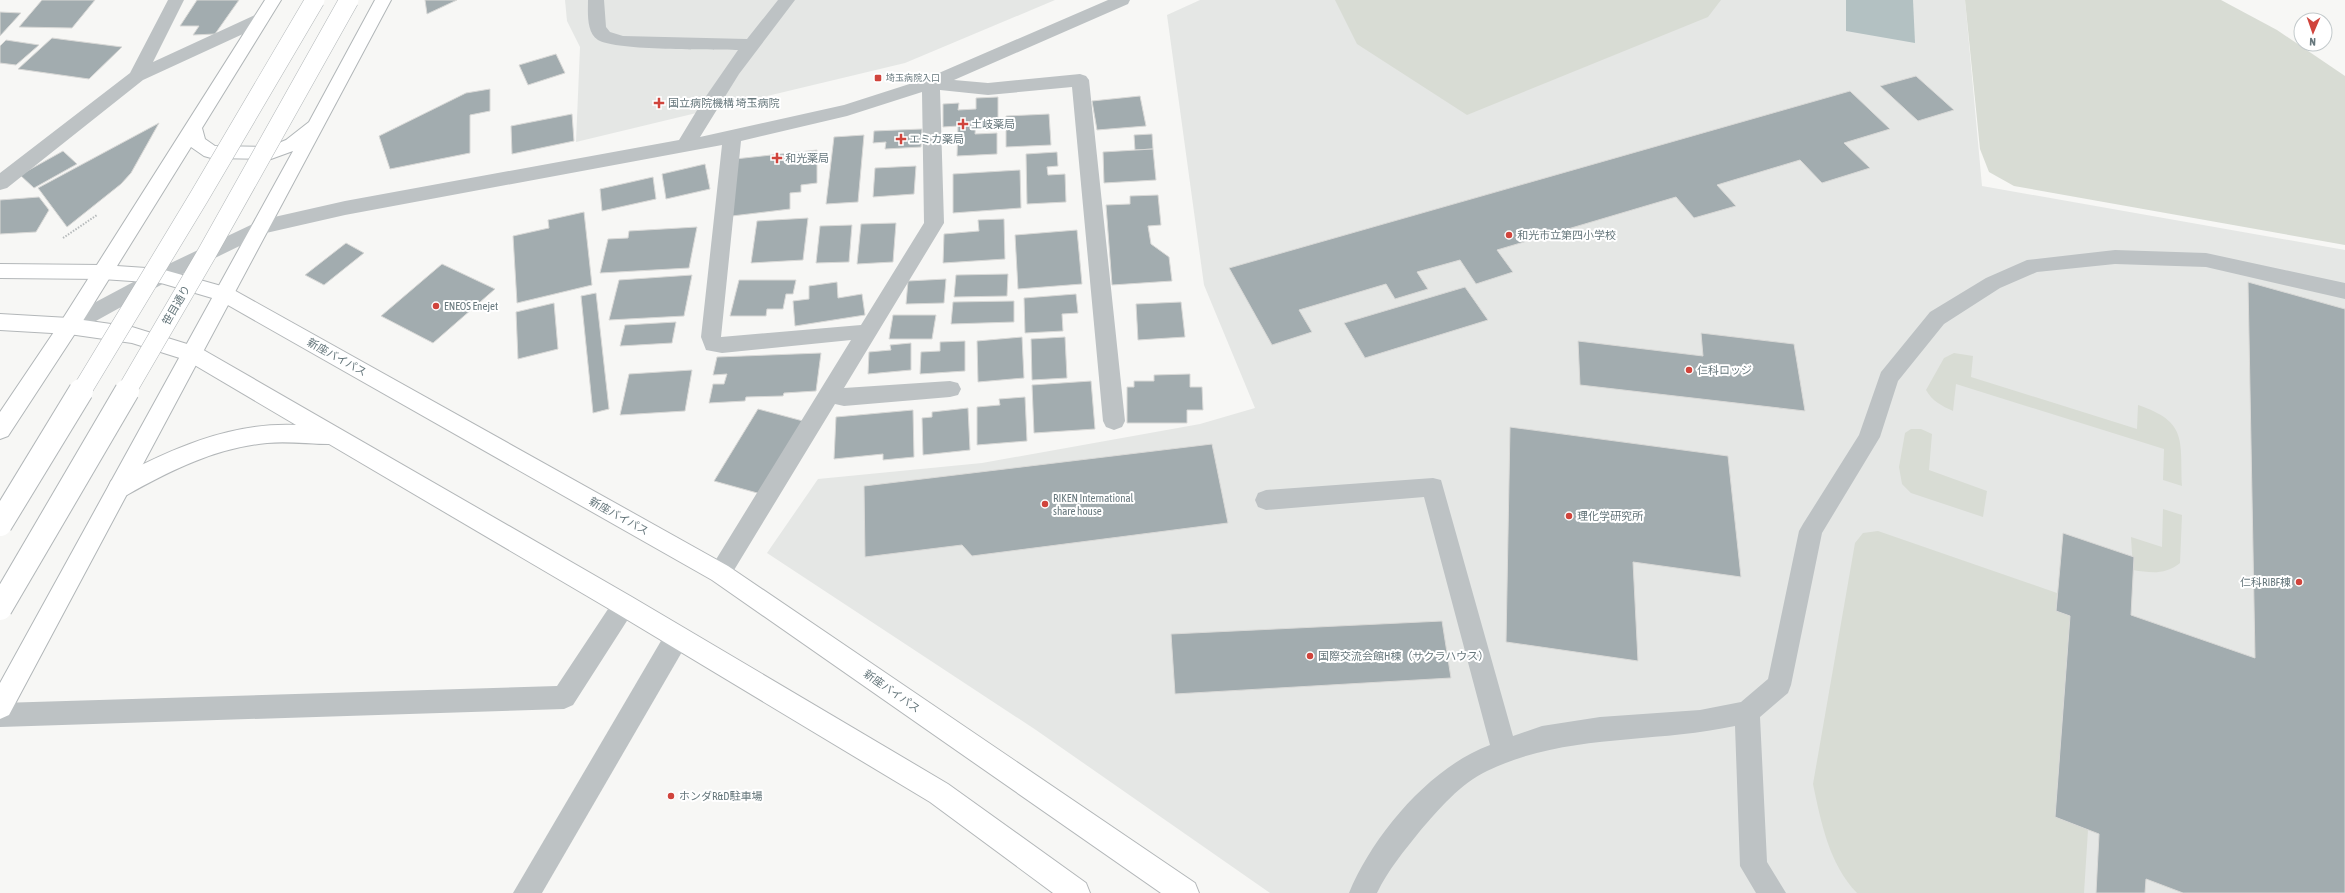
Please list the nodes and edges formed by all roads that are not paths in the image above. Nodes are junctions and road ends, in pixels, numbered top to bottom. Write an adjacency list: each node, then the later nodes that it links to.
1 (176, 0): 11 (street)
2 (273, 0): 9 (main road)
3 (315, 0): 35 (main road, bridge)
4 (349, 0): 38 (main road, 笹目通り, bridge)
5 (383, 0): 13 (main road)
6 (596, 0): 10 (street)
7 (787, 0): 10 (street)
8 (1122, 0): 12 (street)
9 (261, 19): 11 (street); 14 (main road)
10 (751, 45): 16 (street)
11 (137, 76): 17 (street)
12 (931, 83): 15 (street); 26 (street); 30 (street)
13 (317, 123): 14 (main road); 18 (main road)
14 (193, 127): 20 (main road)
15 (732, 137): 16 (street); 26 (street)
16 (686, 145): 18 (street)
17 (0, 183)
18 (261, 227): 21 (street); 23 (main road)
19 (0, 271): 20 (main road, 新座バイパス)
20 (102, 272): 21 (main road, 新座バイパス); 25 (main road)
21 (161, 276): 23 (main road, 新座バイパス); 25 (street)
22 (2345, 291): 41 (street)
23 (225, 294): 27 (main road); 36 (main road, 新座バイパス)
24 (0, 322): 25 (main road)
25 (69, 326): 27 (main road); 31 (main road)
26 (866, 334): 29 (street)
27 (193, 354): 32 (main road); 33 (main road)
28 (950, 389): 29 (street)
29 (831, 395): 36 (street)
30 (1114, 421)
31 (0, 430)
32 (332, 435): 33 (main road); 37 (main road)
33 (119, 488): 40 (main road)
34 (1266, 500): 43 (street)
35 (0, 524)
36 (720, 573): 46 (main road, 新座バイパス)
37 (624, 604): 39 (main road); 42 (street)
38 (0, 608)
39 (677, 637): 44 (street); 45 (main road)
40 (0, 707)
41 (1747, 712): 43 (street); 48 (street)
42 (0, 715)
43 (1505, 752): 47 (street)
44 (527, 893)
45 (1076, 893)
46 (1185, 893)
47 (1363, 893)
48 (1772, 893)

